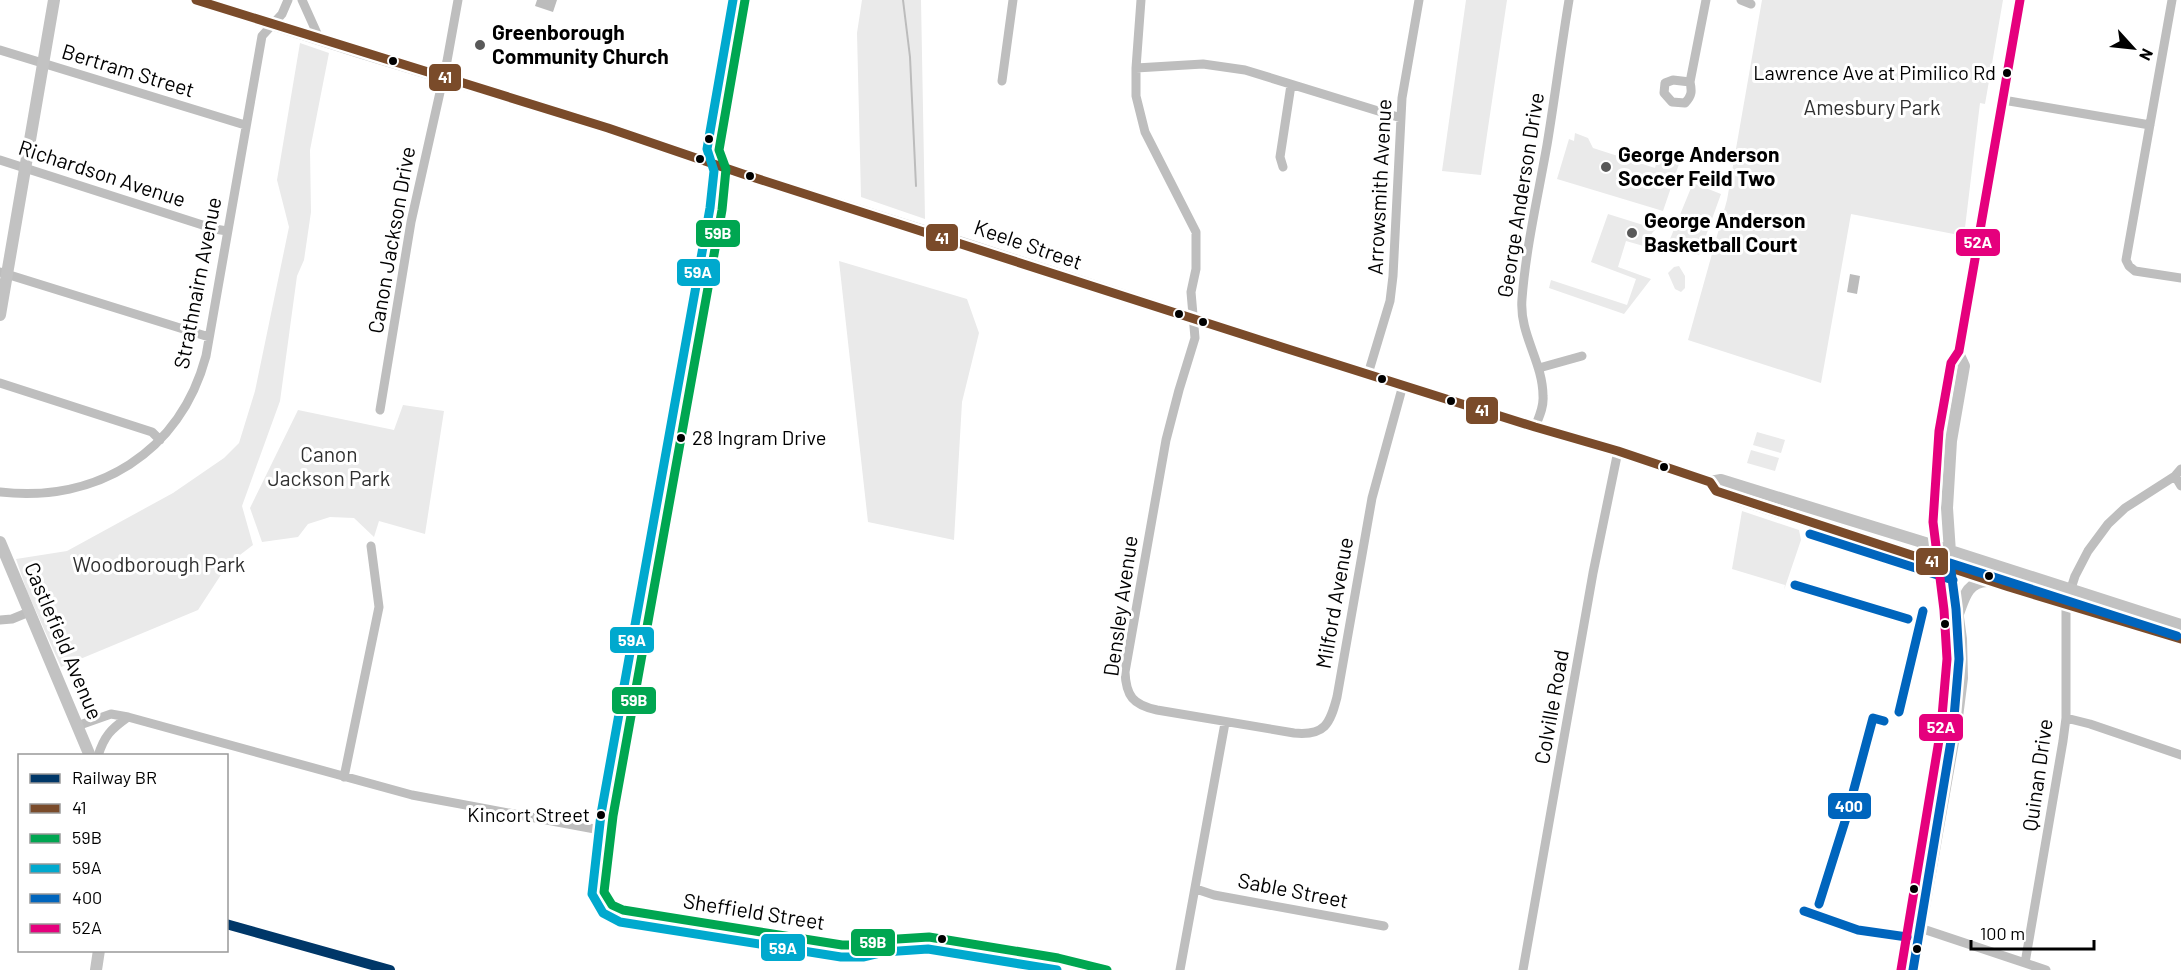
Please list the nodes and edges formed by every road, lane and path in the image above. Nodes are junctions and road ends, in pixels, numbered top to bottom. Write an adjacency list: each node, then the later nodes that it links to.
1 (54, 0): 19 (main road)
2 (196, 0): 16 (main road, Keele Street)
3 (288, 0): 16 (street, Strathnairn Avenue)
4 (302, 0): 17 (street)
5 (458, 0): 21 (street, Canon Jackson Drive)
6 (745, 0): 32 (main road)
7 (1012, 0): 22 (street)
8 (1141, 0): 20 (street)
9 (1418, 0): 26 (street, Arrowsmith Avenue)
10 (1569, 0): 41 (street, George Anderson Drive)
11 (1706, 0): 23 (street)
12 (1741, 0): 15 (street)
13 (2020, 0): 25 (main road)
14 (2172, 0): 27 (street)
15 (1751, 4)
16 (272, 24): 17 (main road, Keele Street); 28 (street, Strathnairn Avenue)
17 (320, 40): 21 (main road, Keele Street)
18 (0, 50): 19 (street, Bertram Street)
19 (44, 64): 28 (street, Bertram Street); 31 (main road)
20 (1136, 69): 24 (street); 37 (street)
21 (443, 78): 32 (main road, Keele Street); 45 (street, Canon Jackson Drive)
22 (1002, 81)
23 (1690, 82)
24 (1291, 84): 26 (street); 30 (street)
25 (2003, 100): 27 (street); 39 (main road)
26 (1401, 118): 42 (street, Arrowsmith Avenue)
27 (2150, 125): 35 (street)
28 (245, 126): 33 (street, Strathnairn Avenue)
29 (0, 160): 31 (street, Richardson Avenue)
30 (1283, 167)
31 (26, 169): 33 (street, Richardson Avenue); 34 (main road)
32 (726, 169): 37 (main road, Keele Street); 81 (main road)
33 (227, 231): 38 (street, Strathnairn Avenue)
34 (4, 273): 36 (main road); 38 (street)
35 (2181, 278)
36 (0, 315)
37 (1192, 318): 42 (main road, Keele Street); 73 (street, Densley Avenue)
38 (209, 337): 47 (street, Strathnairn Avenue)
39 (1959, 353): 54 (main road); 60 (main road)
40 (1582, 356): 41 (street)
41 (1539, 368): 46 (street, George Anderson Drive)
42 (1368, 374): 44 (main road, Keele Street)
43 (0, 383): 47 (street)
44 (1403, 385): 46 (main road, Keele Street); 73 (street, Milford Avenue)
45 (380, 410)
46 (1535, 427): 48 (main road, Keele Street)
47 (160, 440): 52 (street, Strathnairn Avenue)
48 (1618, 451): 50 (main road, Keele Street); 90 (street, Colville Road)
49 (2178, 473): 51 (street); 64 (street, Quinan Drive)
50 (1710, 482): 53 (main road, Keele Street); 55 (main road, Keele Street)
51 (2181, 486)
52 (0, 492)
53 (1817, 509): 55 (main road); 56 (main road, Keele Street)
54 (1934, 522): 56 (main road); 59 (main road)
55 (1814, 523): 61 (main road, Keele Street)
56 (1902, 536): 59 (main road, Keele Street)
57 (0, 542): 66 (main road, Castlefield Avenue)
58 (371, 546): 80 (street)
59 (1935, 546): 60 (main road, Keele Street); 61 (main road)
60 (1950, 550): 62 (main road); 64 (main road, Keele Street)
61 (1937, 563): 62 (main road, Keele Street); 76 (main road)
62 (1951, 567): 63 (main road, Keele Street); 67 (main road)
63 (1991, 581): 65 (main road, Keele Street); 67 (main road)
64 (2070, 590): 65 (street, Quinan Drive); 69 (main road, Keele Street)
65 (2066, 604): 70 (main road, Keele Street); 72 (street, Quinan Drive)
66 (29, 612): 68 (street); 75 (main road, Castlefield Avenue)
67 (1957, 616): 74 (main road)
68 (0, 620)
69 (2181, 625)
70 (2181, 639)
71 (128, 717): 75 (street); 78 (street); 80 (street)
72 (2066, 718): 79 (street); 86 (street, Quinan Drive)
73 (1225, 723): 82 (street)
74 (1956, 725): 76 (main road); 84 (main road)
75 (78, 726): 77 (main road, Castlefield Avenue)
76 (1941, 728): 84 (main road)
77 (89, 754)
78 (98, 754)
79 (2181, 755)
80 (344, 777): 81 (street)
81 (611, 832): 88 (main road, Sheffield Street)
82 (1196, 889): 83 (street, Sable Street); 89 (street)
83 (1384, 926)
84 (1915, 926): 86 (street); 91 (main road); 92 (main road)
85 (99, 952): 87 (main road)
86 (2025, 963): 93 (street)
87 (96, 970)
88 (1107, 970)
89 (1180, 970)
90 (1523, 970)
91 (1901, 970)
92 (1913, 970)
93 (2046, 970)

